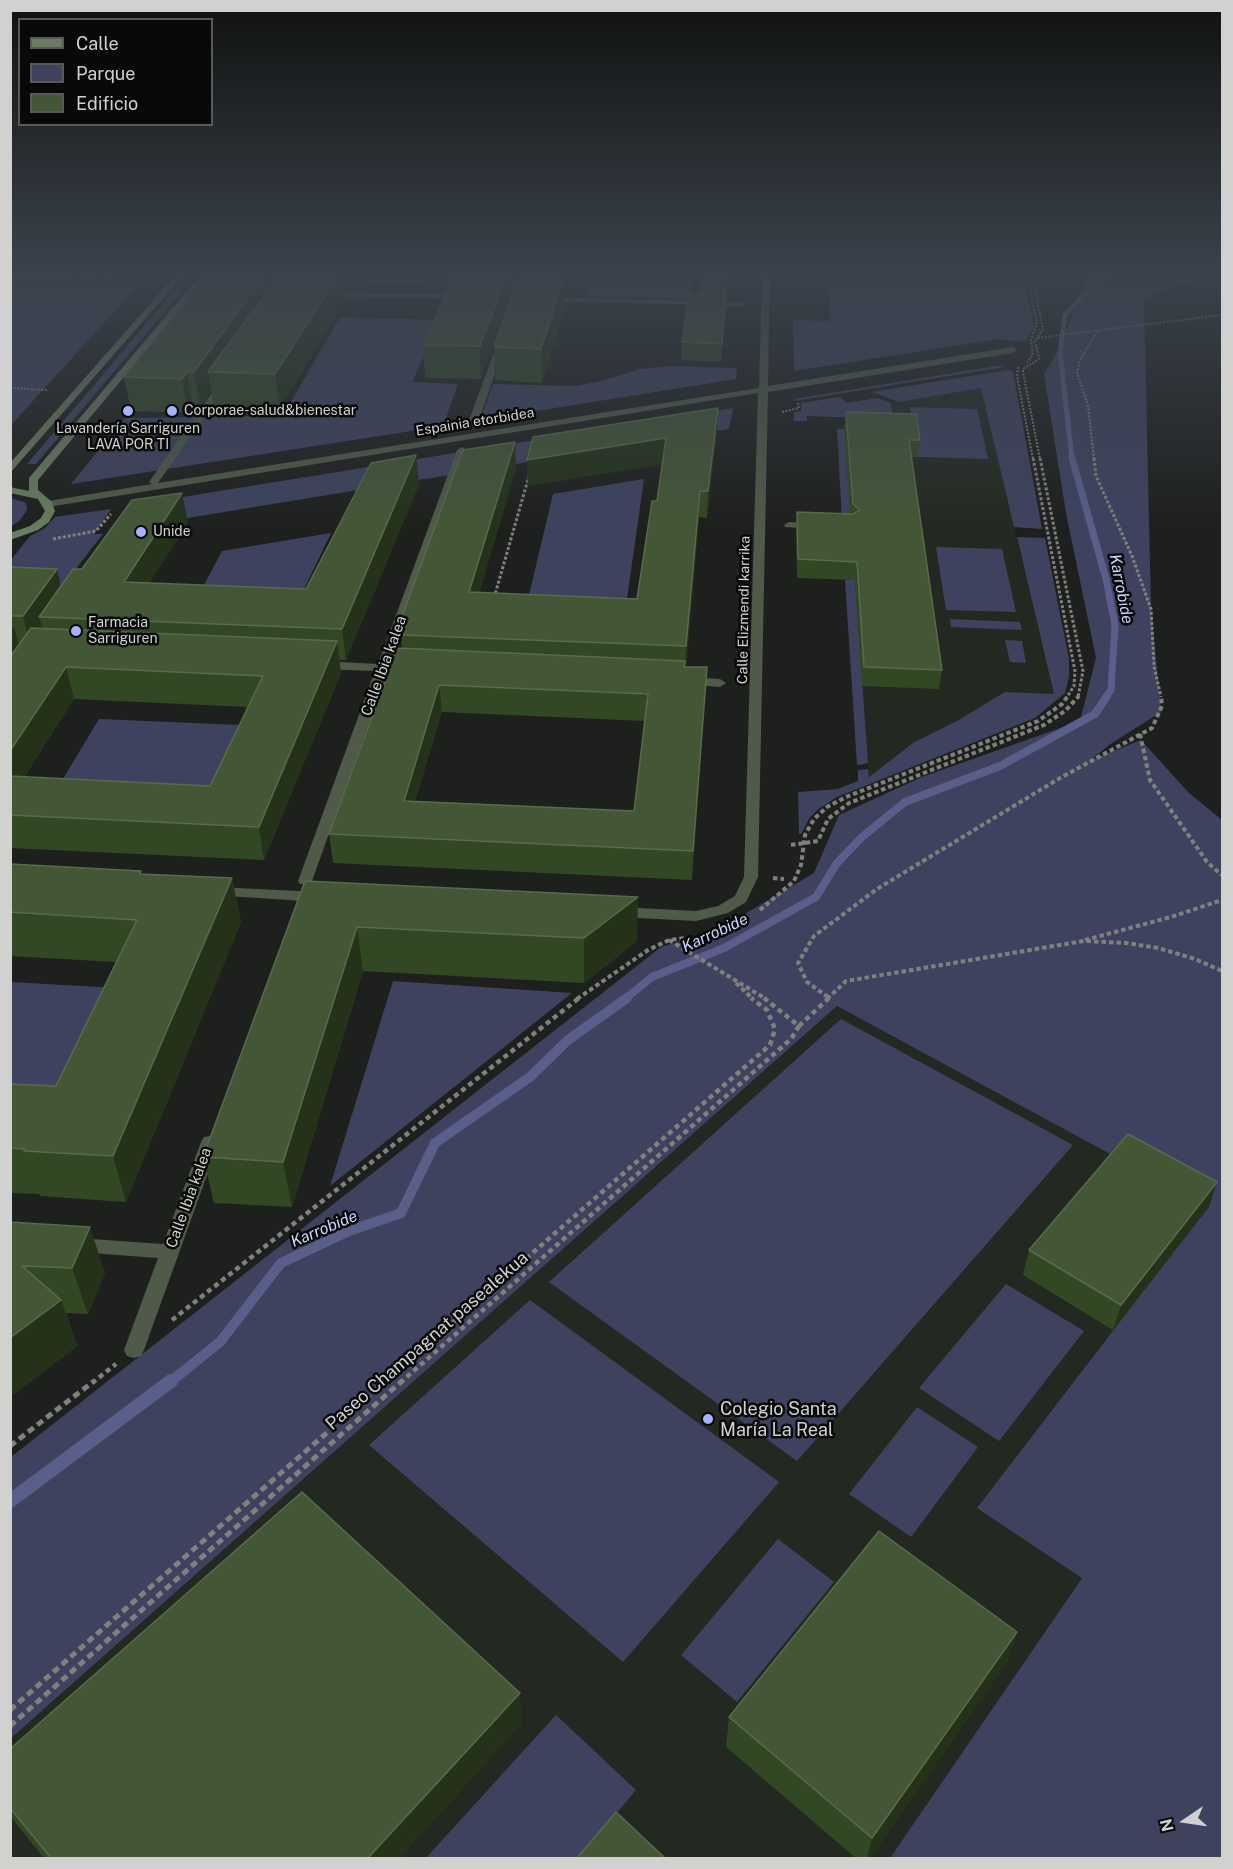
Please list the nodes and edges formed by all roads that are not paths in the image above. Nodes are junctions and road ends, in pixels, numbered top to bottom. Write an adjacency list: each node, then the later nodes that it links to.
1 (107, 358): 10 (street)
2 (135, 358): 12 (street)
3 (496, 358): 8 (street)
4 (765, 358): 7 (street, Calle Elizmendi karrika)
5 (961, 358): 7 (street, Espainia etorbidea)
6 (230, 373): 13 (street)
7 (764, 389): 14 (street, Espainia etorbidea); 26 (street, Calle Elizmendi karrika)
8 (472, 423)
9 (462, 450): 19 (street, Calle Ibia kalea)
10 (10, 470)
11 (10, 490): 12 (street)
12 (37, 496): 14 (street)
13 (141, 501)
14 (48, 504): 17 (street)
15 (789, 525): 16 (street)
16 (831, 526)
17 (10, 537)
18 (311, 665): 19 (street)
19 (383, 668): 20 (street); 23 (street, Calle Ibia kalea)
20 (417, 669)
21 (673, 681): 22 (street)
22 (720, 683)
23 (305, 881)
24 (207, 891): 25 (street)
25 (335, 898)
26 (603, 911)
27 (214, 1131): 29 (street, Calle Ibia kalea)
28 (56, 1244): 29 (street)
29 (170, 1252): 30 (street, Calle Ibia kalea)
30 (134, 1350)

